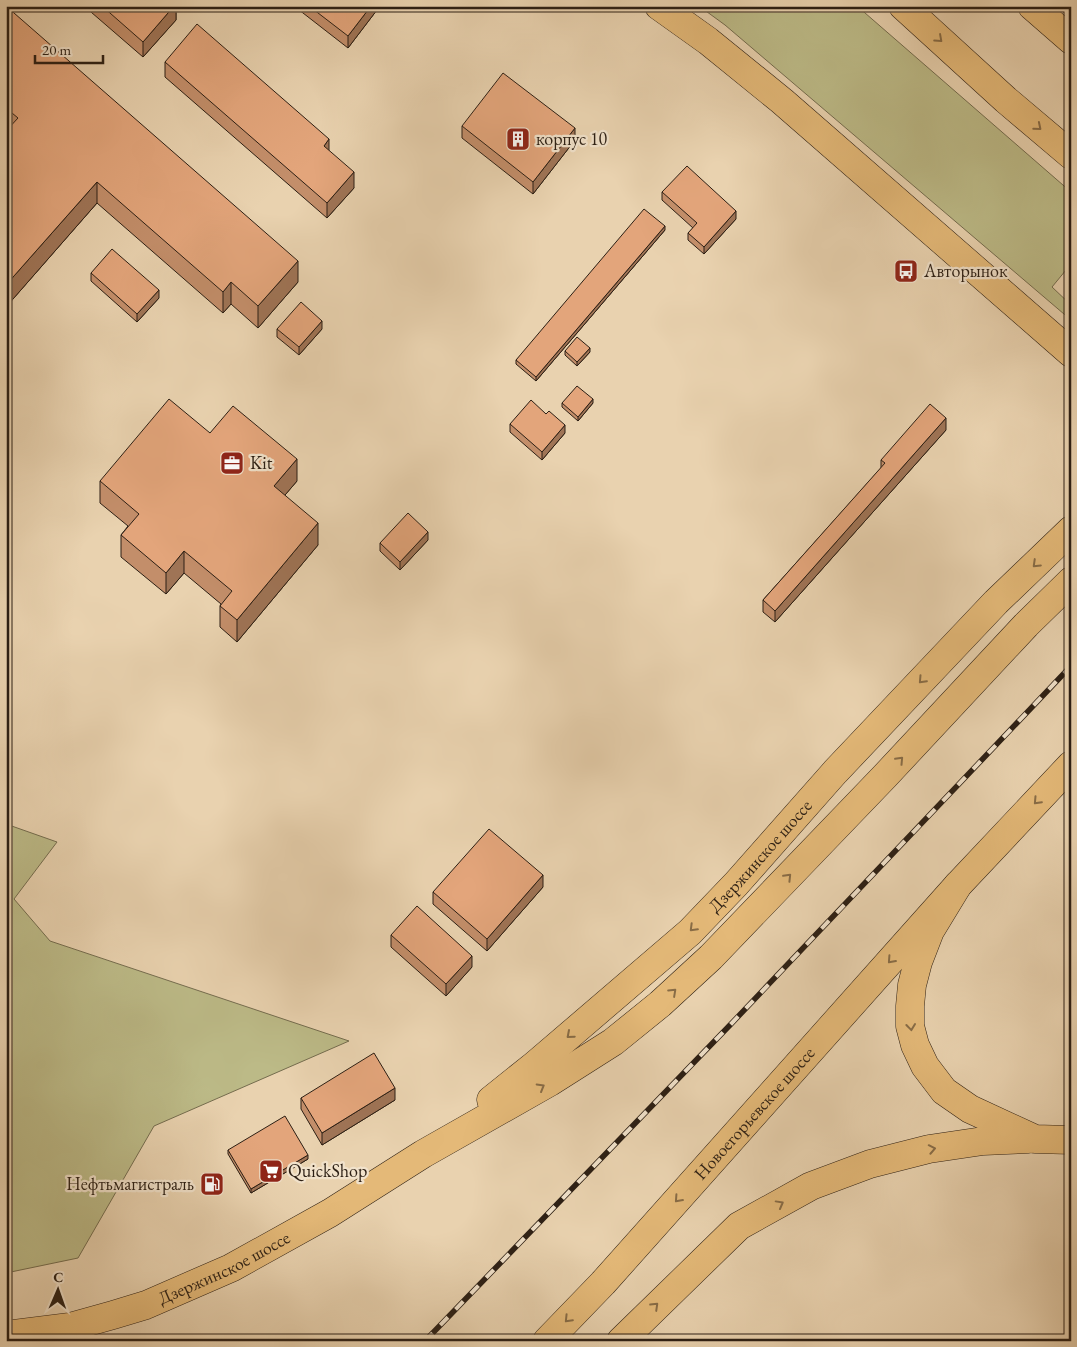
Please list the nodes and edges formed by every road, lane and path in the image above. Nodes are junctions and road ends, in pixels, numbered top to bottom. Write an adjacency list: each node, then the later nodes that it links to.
1 (659, 6): 6 (main road)
2 (903, 6): 5 (main road, one-way to 5)
3 (1032, 6): 4 (main road)
4 (1071, 40)
5 (1071, 155)
6 (1071, 353)
7 (1071, 530): 10 (main road, Дзержинское шоссе, one-way to 10)
8 (1071, 581): 12 (main road, Дзержинское шоссе, one-way to 8)
9 (1071, 765): 11 (main road, one-way to 11)
10 (736, 884): 12 (main road); 15 (main road, Дзержинское шоссе, one-way to 15)
11 (958, 885): 13 (main road, one-way to 13); 17 (main road, Новоегорьевское шоссе, one-way to 17)
12 (760, 907): 15 (main road, Дзержинское шоссе, one-way to 12)
13 (1035, 1139): 14 (main road); 18 (main road, one-way to 13)
14 (1071, 1140)
15 (423, 1154): 16 (main road, Дзержинское шоссе)
16 (6, 1335)
17 (547, 1341)
18 (621, 1341)

